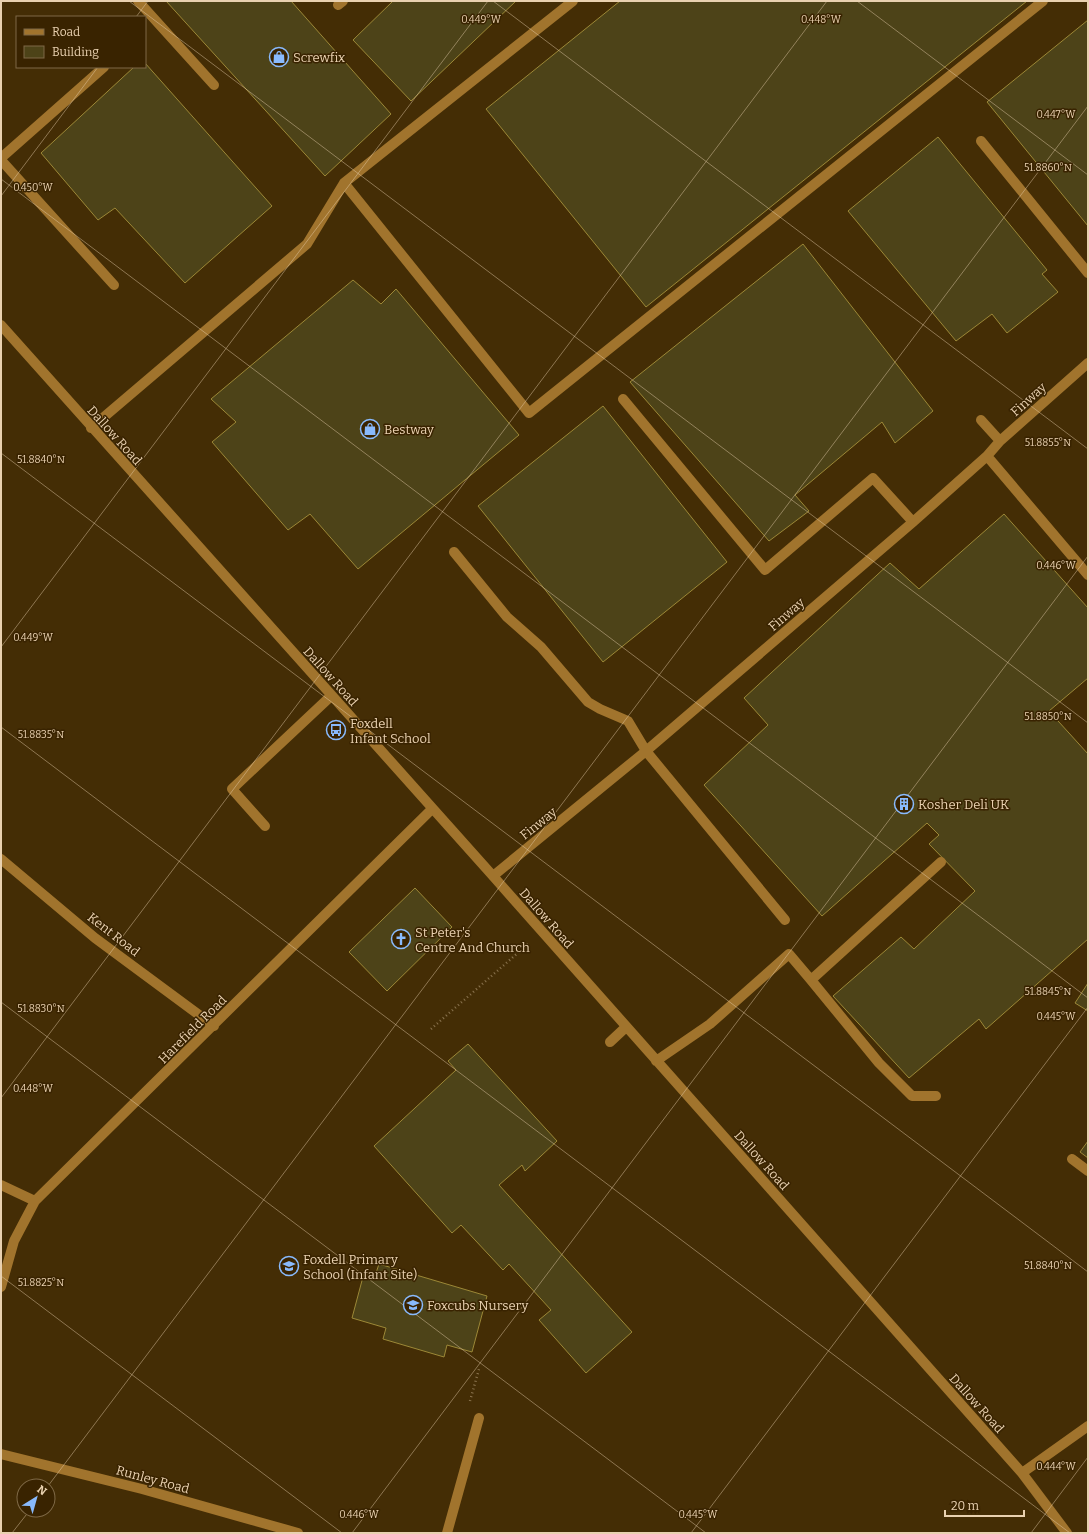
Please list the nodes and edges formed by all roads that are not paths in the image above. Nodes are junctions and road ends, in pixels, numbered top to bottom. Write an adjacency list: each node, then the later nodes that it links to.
1 (138, 1): 5 (street)
2 (573, 1): 8 (street)
3 (1043, 1): 8 (street)
4 (103, 68): 7 (street)
5 (214, 85)
6 (981, 141): 9 (street)
7 (1, 159): 10 (street)
8 (344, 183): 15 (street)
9 (1088, 273)
10 (114, 285)
11 (1, 325): 15 (street, Dallow Road)
12 (1088, 363): 16 (street, Finway)
13 (623, 399): 18 (street)
14 (981, 420): 16 (street)
15 (91, 428): 21 (street, Dallow Road)
16 (1000, 441): 17 (street, Finway)
17 (987, 456): 18 (street, Finway); 20 (street)
18 (913, 522): 22 (street, Finway)
19 (454, 552): 22 (street)
20 (1088, 575)
21 (331, 696): 23 (street, Dallow Road); 24 (street)
22 (646, 751): 27 (street, Finway); 28 (street)
23 (432, 809): 27 (street, Dallow Road); 30 (street, Harefield Road)
24 (265, 826)
25 (1, 859): 30 (street, Kent Road)
26 (941, 862): 29 (street)
27 (493, 876): 31 (street, Dallow Road)
28 (785, 920)
29 (811, 980): 33 (street); 34 (street)
30 (214, 1026): 38 (street, Harefield Road)
31 (626, 1027): 32 (street); 33 (street, Dallow Road)
32 (610, 1042)
33 (656, 1061): 43 (street, Dallow Road)
34 (936, 1096)
35 (1072, 1159): 36 (street)
36 (1088, 1171)
37 (1, 1184): 38 (street)
38 (35, 1201): 39 (street, Harefield Road)
39 (1, 1287)
40 (479, 1418): 45 (street)
41 (1088, 1426): 43 (street)
42 (1, 1454): 44 (street, Runley Road)
43 (1022, 1473): 46 (street, Dallow Road)
44 (298, 1533)
45 (447, 1533)
46 (1067, 1533)

